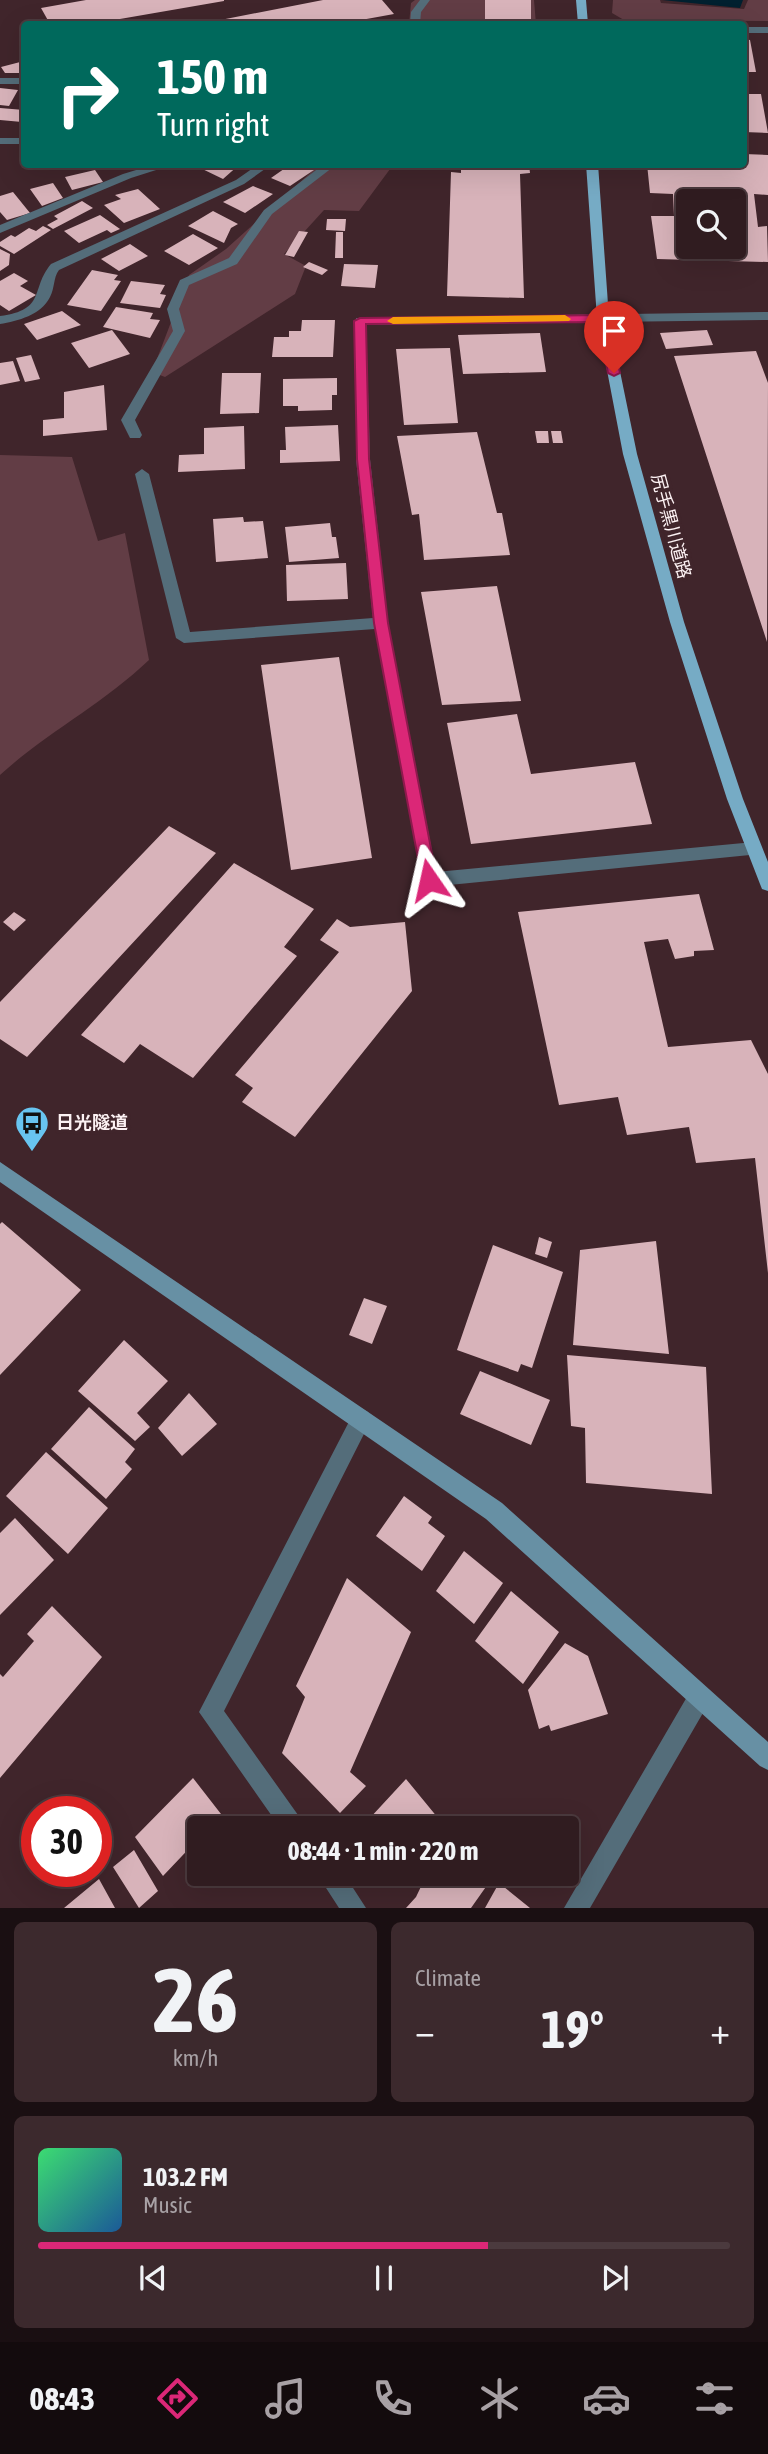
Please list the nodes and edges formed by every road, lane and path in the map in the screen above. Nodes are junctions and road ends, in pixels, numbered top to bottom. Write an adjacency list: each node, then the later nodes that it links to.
1 (425, 0): 3 (street)
2 (581, 0): 4 (main road)
3 (415, 21)
4 (583, 21)
5 (747, 30): 6 (street)
6 (768, 30)
7 (0, 81): 8 (street)
8 (21, 81)
9 (0, 141): 10 (street)
10 (21, 141)
11 (156, 168): 17 (street)
12 (244, 168): 16 (street)
13 (261, 168): 16 (street)
14 (327, 168): 21 (street)
15 (592, 168): 19 (main road, 尻手黒川道路)
16 (240, 181): 20 (street)
17 (0, 229)
18 (768, 316): 19 (street)
19 (603, 318): 23 (street); 24 (main road, 尻手黒川道路)
20 (0, 320)
21 (135, 435)
22 (142, 474): 23 (street)
23 (381, 623): 24 (street)
24 (754, 849): 25 (main road, 尻手黒川道路)
25 (768, 883)
26 (0, 1171): 27 (street)
27 (361, 1419): 28 (street); 30 (street)
28 (699, 1698): 29 (street); 33 (street)
29 (768, 1758)
30 (287, 1816)
31 (338, 1886): 32 (street)
32 (354, 1908)
33 (576, 1908)

